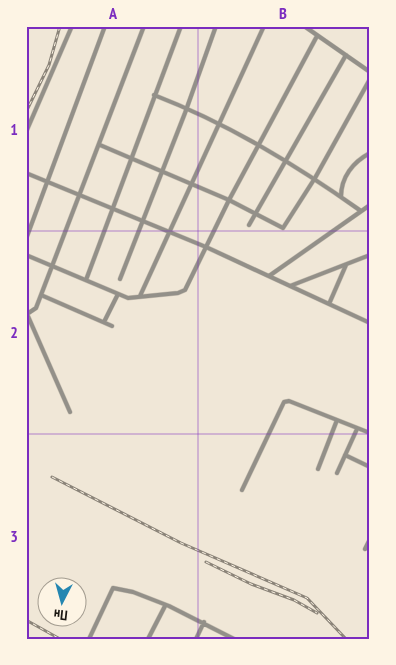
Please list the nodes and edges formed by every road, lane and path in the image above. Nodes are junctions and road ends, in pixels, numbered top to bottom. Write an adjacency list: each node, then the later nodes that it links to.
1 (72, 26): 15 (street)
2 (105, 26): 24 (street)
3 (144, 26): 17 (street)
4 (181, 26): 12 (street)
5 (216, 26): 13 (street)
6 (264, 26): 14 (street)
7 (304, 26): 8 (street)
8 (317, 36): 9 (street); 16 (street)
9 (346, 55): 10 (street); 20 (street)
10 (370, 72)
11 (370, 79): 23 (street)
12 (154, 95): 13 (street); 19 (street)
13 (187, 108): 14 (street); 21 (street)
14 (219, 123): 16 (street); 25 (street)
15 (26, 132)
16 (259, 144): 20 (street); 28 (street)
17 (100, 145): 19 (street); 26 (street)
18 (370, 153): 27 (street)
19 (132, 158): 21 (street); 30 (street)
20 (287, 161): 23 (street); 32 (street)
21 (161, 170): 25 (street); 33 (street)
22 (26, 173): 24 (street)
23 (315, 178): 27 (street); 32 (street)
24 (47, 181): 26 (street); 36 (street)
25 (192, 184): 28 (street); 35 (street)
26 (80, 196): 30 (street); 41 (street)
27 (341, 197): 31 (street)
28 (229, 200): 32 (street); 37 (street)
29 (370, 204): 31 (street)
30 (113, 209): 33 (street); 44 (street)
31 (361, 211): 42 (street)
32 (256, 214): 34 (street)
33 (143, 221): 35 (street); 43 (street)
34 (249, 225)
35 (170, 232): 37 (street); 48 (street)
36 (26, 239)
37 (206, 246): 42 (street); 48 (street)
38 (26, 255): 41 (street)
39 (370, 255): 40 (street)
40 (346, 265): 45 (street); 49 (street)
41 (53, 266): 44 (street); 47 (street)
42 (269, 276): 45 (street)
43 (120, 279)
44 (86, 280): 46 (street)
45 (290, 286): 49 (street)
46 (118, 294): 48 (street); 51 (street)
47 (41, 295): 50 (street); 51 (street)
48 (140, 296)
49 (329, 304): 52 (street)
50 (27, 313): 54 (street)
51 (104, 322): 53 (street)
52 (370, 323)
53 (112, 326)
54 (70, 412)
55 (337, 420): 56 (street); 60 (street); 62 (street)
56 (357, 429): 57 (street); 58 (street)
57 (370, 433)
58 (345, 456): 59 (street); 61 (street)
59 (370, 467)
60 (318, 469)
61 (337, 473)
62 (242, 490)
63 (370, 539): 64 (street)
64 (365, 549)
65 (165, 606): 66 (street); 68 (street); 69 (street)
66 (204, 622): 67 (street); 70 (street)
67 (224, 637): 71 (street)
68 (89, 639)
69 (148, 639)
70 (196, 639)
71 (234, 639)

